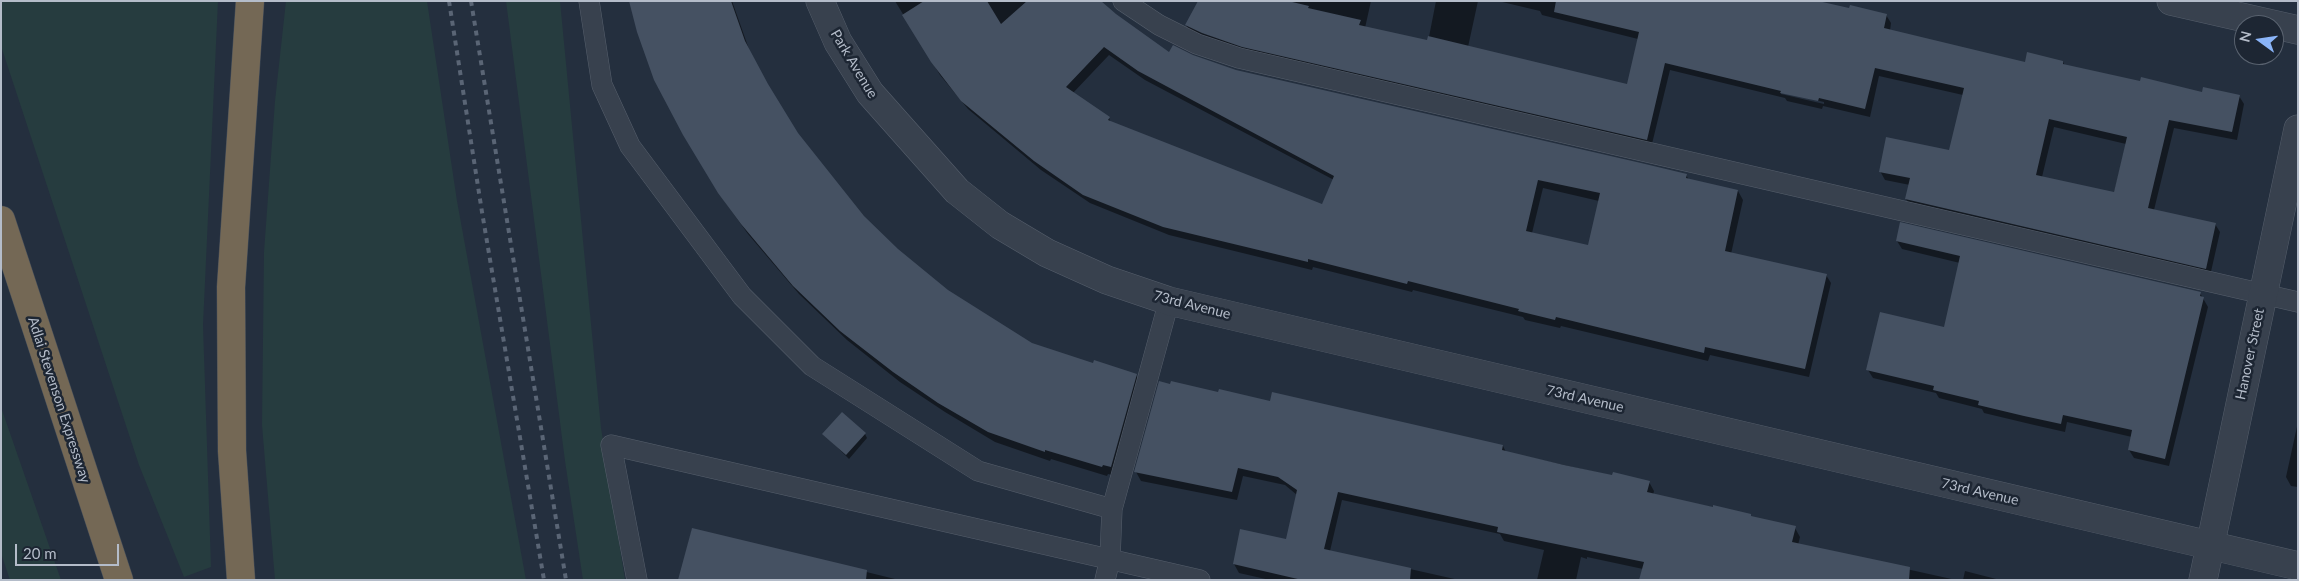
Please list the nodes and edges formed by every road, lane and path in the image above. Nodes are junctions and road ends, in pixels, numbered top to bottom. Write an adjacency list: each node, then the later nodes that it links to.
1 (250, 1): 18 (highway)
2 (589, 1): 13 (lane)
3 (820, 1): 8 (street, Park Avenue)
4 (1124, 1): 10 (lane)
5 (2172, 1): 6 (street)
6 (2298, 30)
7 (2298, 129): 10 (street, Hanover Street)
8 (914, 145): 11 (street, 73rd Avenue)
9 (1, 220): 17 (highway, Adlai Stevenson Expressway)
10 (2263, 294): 12 (lane); 14 (street, Hanover Street)
11 (1169, 301): 13 (lane); 14 (street, 73rd Avenue)
12 (2298, 302)
13 (1112, 509): 15 (lane)
14 (2210, 546): 16 (street, 73rd Avenue); 22 (street, Hanover Street)
15 (1110, 559): 19 (lane); 20 (lane); 21 (lane)
16 (2298, 566)
17 (119, 580)
18 (241, 580)
19 (636, 580)
20 (1105, 580)
21 (1200, 580)
22 (2203, 580)

